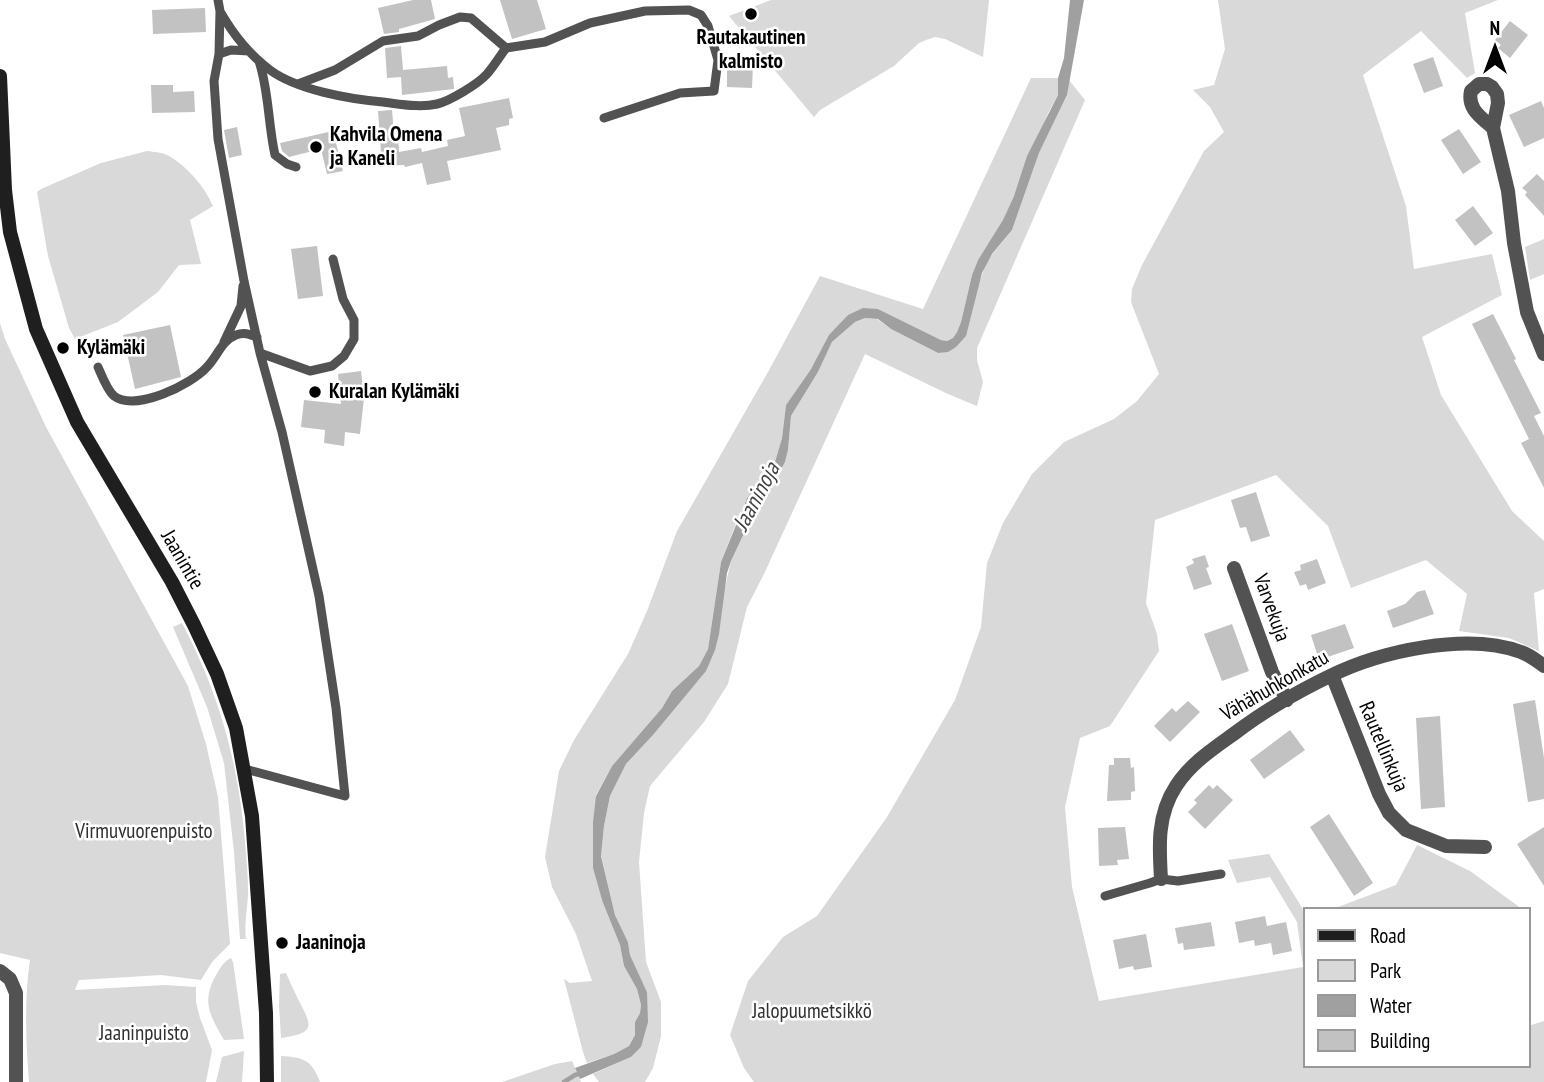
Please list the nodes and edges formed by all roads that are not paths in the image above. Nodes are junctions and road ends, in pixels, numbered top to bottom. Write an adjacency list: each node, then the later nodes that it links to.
1 (218, 0): 2 (lane)
2 (220, 11): 4 (lane); 5 (lane)
3 (506, 48): 8 (lane); 8 (lane); 9 (lane)
4 (249, 51): 5 (lane); 6 (lane)
5 (219, 54): 13 (lane)
6 (258, 59): 8 (lane); 11 (lane)
7 (0, 76): 23 (main road, Jaanintie)
8 (298, 84)
9 (604, 118)
10 (1493, 128): 17 (street)
11 (296, 167)
12 (333, 259): 16 (lane)
13 (244, 281): 14 (lane); 15 (lane)
14 (257, 337): 15 (lane); 16 (lane)
15 (222, 346): 18 (lane)
16 (260, 353): 23 (lane)
17 (1544, 354)
18 (98, 368)
19 (1234, 568): 22 (street, Varvekuja)
20 (1544, 666): 21 (street, Vähähuhkonkatu)
21 (1332, 675): 22 (street, Vähähuhkonkatu); 24 (street, Rautellinkuja)
22 (1287, 700): 26 (street, Vähähuhkonkatu)
23 (244, 769): 30 (main road, Jaanintie)
24 (1485, 847)
25 (1221, 874): 26 (lane)
26 (1161, 878): 27 (lane)
27 (1105, 896)
28 (0, 971): 29 (street)
29 (16, 1082)
30 (267, 1082)

